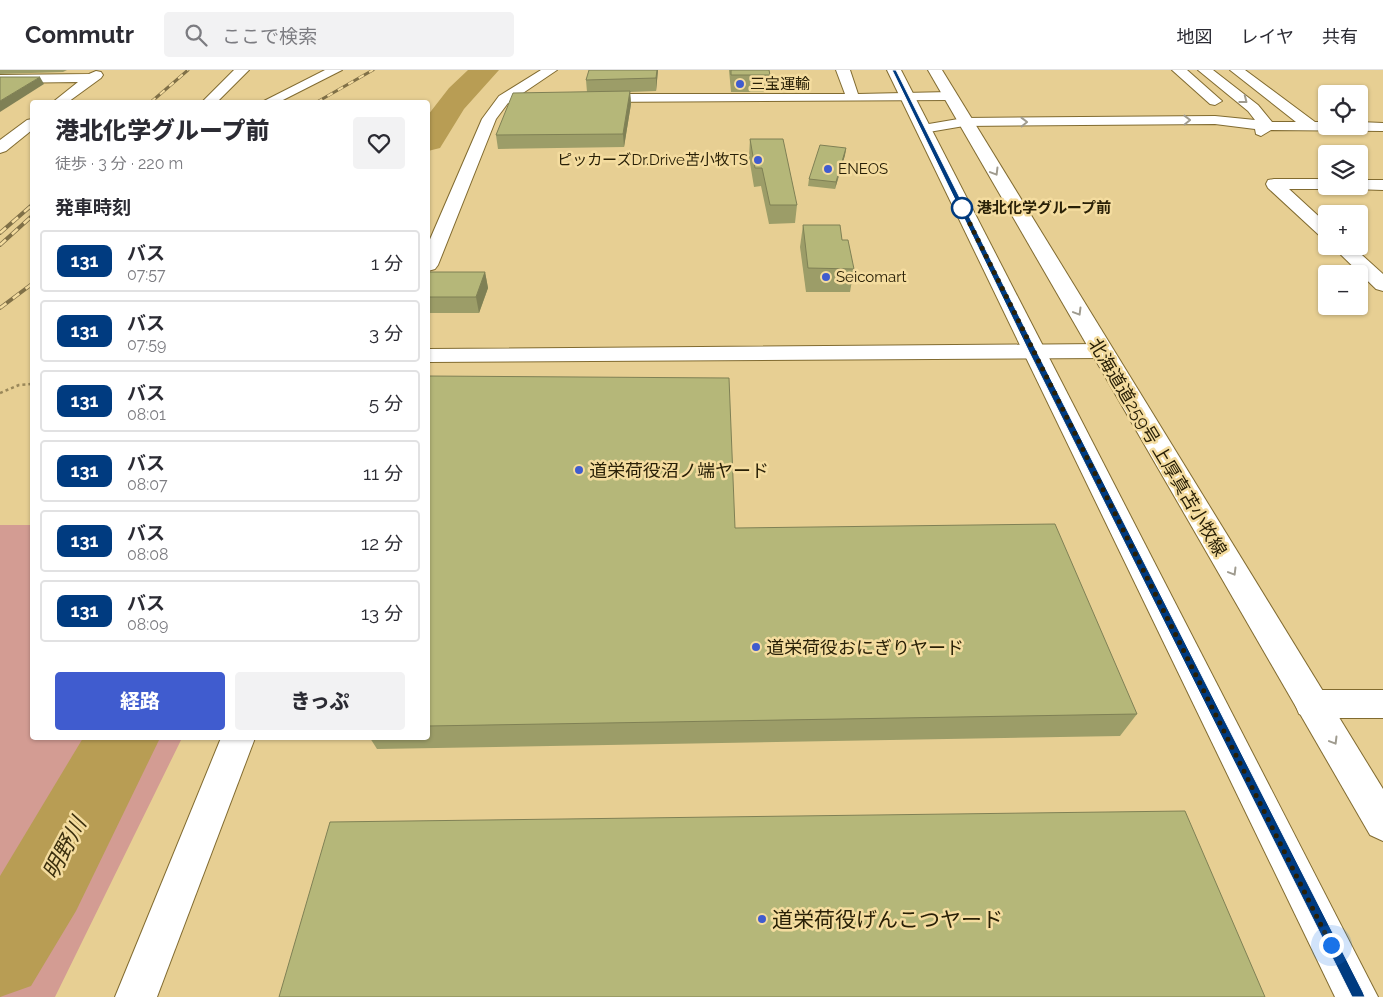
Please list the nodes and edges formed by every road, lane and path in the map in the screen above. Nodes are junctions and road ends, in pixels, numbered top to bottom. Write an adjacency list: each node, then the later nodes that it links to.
1 (242, 70): 19 (street)
2 (335, 70): 20 (street)
3 (550, 70): 16 (street)
4 (843, 70): 15 (street)
5 (894, 70): 12 (street)
6 (935, 70): 13 (street, 北海道道259号 上厚真苫小牧線)
7 (1179, 70): 21 (street)
8 (1205, 70): 23 (street, one-way to 23)
9 (1237, 70): 24 (street)
10 (98, 74): 11 (street); 18 (street)
11 (0, 78)
12 (907, 96): 13 (street); 15 (street); 26 (street)
13 (950, 96): 27 (street, 北海道道259号 上厚真苫小牧線)
14 (584, 98): 15 (street)
15 (853, 98)
16 (504, 99): 17 (street); 36 (street)
17 (564, 99)
18 (63, 100)
19 (211, 100)
20 (274, 100)
21 (1215, 120): 23 (street); 27 (street, one-way to 21)
22 (30, 125): 30 (street)
23 (1268, 126): 24 (street); 28 (street)
24 (1312, 127): 25 (street)
25 (1383, 127)
26 (924, 129): 27 (street); 39 (street)
27 (969, 129): 29 (street); 38 (street, 北海道道259号 上厚真苫小牧線, one-way to 38)
28 (1216, 135)
29 (1001, 137)
30 (0, 148)
31 (1318, 184): 34 (street)
32 (1368, 185): 33 (street)
33 (1383, 185)
34 (1318, 225)
35 (1351, 255): 37 (street)
36 (430, 260)
37 (1383, 285)
38 (1101, 351): 39 (street); 43 (street, 北海道道259号 上厚真苫小牧線, one-way to 43)
39 (1033, 352): 40 (street); 48 (street)
40 (430, 356)
41 (30, 384): 42 (path)
42 (0, 393)
43 (1312, 704): 44 (street); 46 (street, 北海道道259号 上厚真苫小牧線, one-way to 46)
44 (1383, 704)
45 (237, 740): 47 (street)
46 (1383, 823)
47 (136, 997)
48 (1357, 997)

